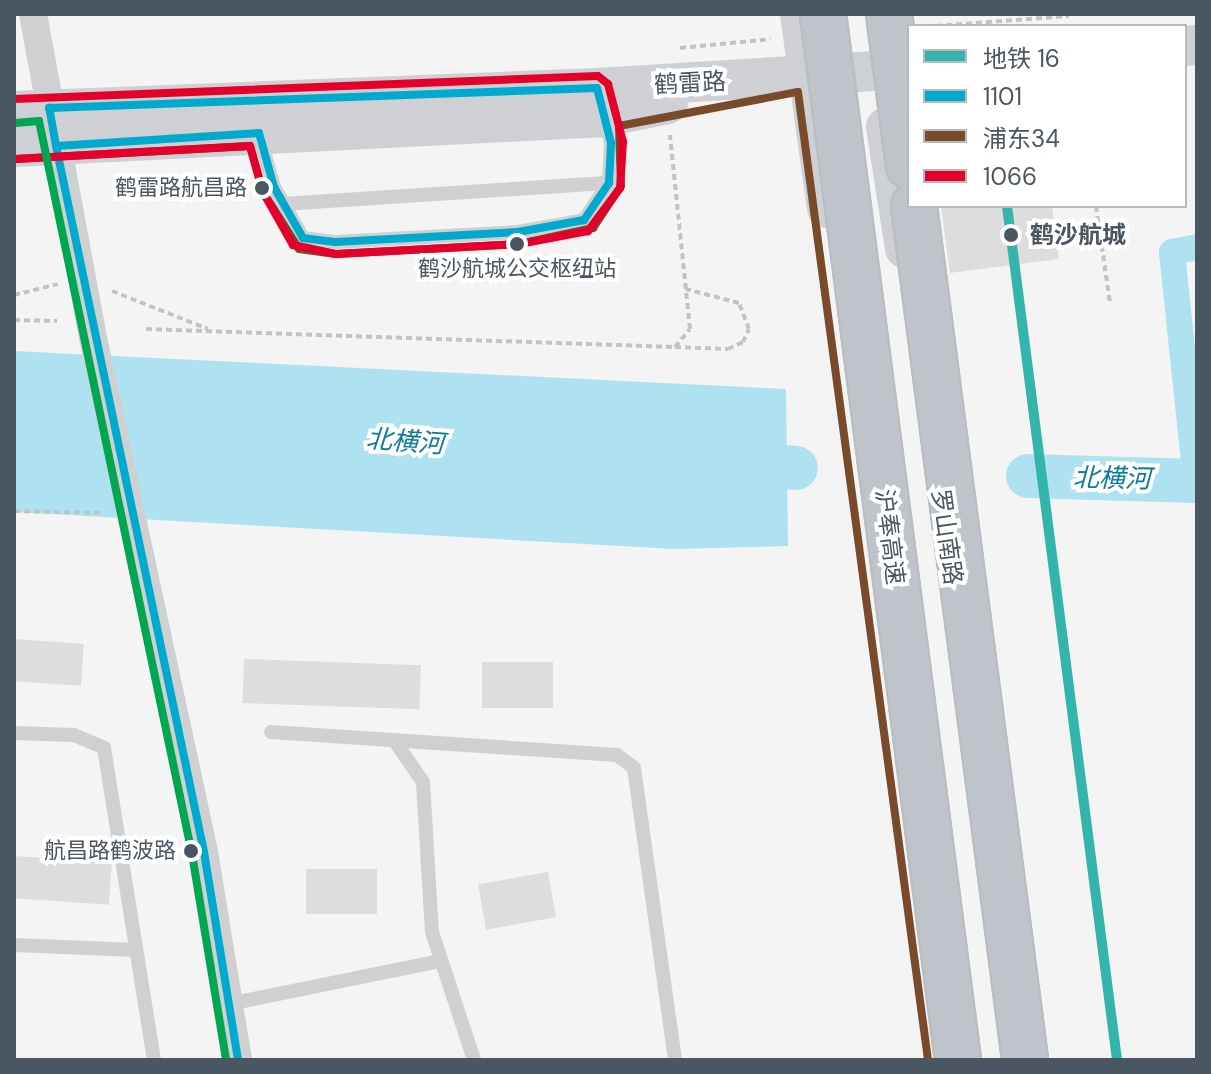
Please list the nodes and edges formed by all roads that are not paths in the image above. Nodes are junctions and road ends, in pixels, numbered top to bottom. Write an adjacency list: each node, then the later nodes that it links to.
1 (33, 14): 8 (street)
2 (869, 14): 5 (main road, 罗山南路)
3 (889, 14): 11 (highway, bridge)
4 (808, 21): 6 (main road); 29 (highway, 沪奉高速, bridge)
5 (893, 70): 6 (main road); 12 (main road, 罗山南路)
6 (808, 78): 7 (main road, 鹤雷路); 7 (main road, 鹤雷路); 28 (main road)
7 (601, 102): 8 (main road, 鹤雷路); 9 (main road, 鹤雷路); 13 (lane)
8 (39, 122): 9 (main road, 鹤雷路); 10 (main road, 鹤雷路); 23 (street)
9 (259, 133): 14 (lane)
10 (14, 147)
11 (907, 151)
12 (907, 174)
13 (609, 183): 14 (lane); 14 (lane)
14 (282, 204)
15 (912, 208): 30 (main road, 罗山南路)
16 (914, 208): 30 (highway, bridge)
17 (271, 732): 19 (lane)
18 (14, 733): 21 (lane)
19 (394, 740): 22 (lane); 27 (lane)
20 (14, 945): 21 (lane)
21 (136, 950): 24 (lane)
22 (441, 961): 23 (lane); 26 (lane)
23 (229, 1004): 25 (street)
24 (154, 1060)
25 (238, 1060)
26 (474, 1060)
27 (675, 1060)
28 (940, 1060)
29 (958, 1060)
30 (1026, 1060)

